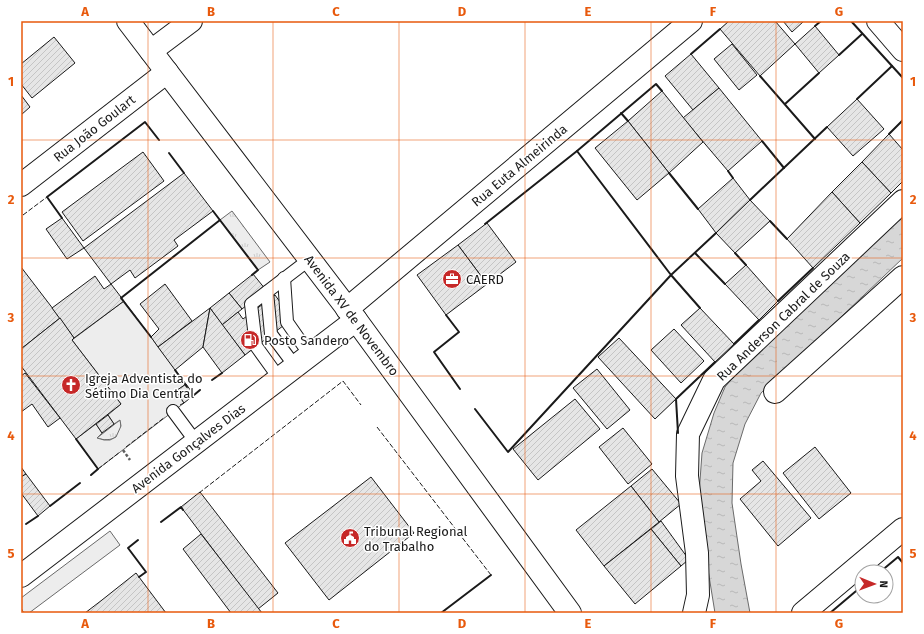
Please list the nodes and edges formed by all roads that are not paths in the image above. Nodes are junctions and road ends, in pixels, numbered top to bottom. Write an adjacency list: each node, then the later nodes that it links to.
1 (128, 21): 6 (street, Avenida XV de Novembro)
2 (192, 21): 6 (street)
3 (691, 21): 14 (street, Rua Euta Almeirinda)
4 (878, 21): 5 (street)
5 (903, 50)
6 (152, 52): 7 (street, Avenida XV de Novembro)
7 (167, 72): 8 (street, Rua João Goulart); 10 (street, Avenida XV de Novembro)
8 (21, 185)
9 (903, 201): 22 (street, Rua Anderson Cabral de Souza)
10 (310, 259): 12 (lane); 14 (street, Avenida XV de Novembro)
11 (903, 277): 16 (street)
12 (284, 278): 13 (lane); 15 (lane)
13 (267, 292): 15 (lane); 15 (lane)
14 (351, 314): 15 (street, Avenida Gonçalves Dias); 21 (street, Avenida XV de Novembro)
15 (295, 366): 18 (street, Avenida Gonçalves Dias)
16 (775, 392)
17 (173, 411): 18 (lane)
18 (196, 442): 20 (street, Avenida Gonçalves Dias)
19 (903, 529): 23 (street)
20 (21, 576)
21 (570, 613)
22 (694, 613)
23 (803, 613)

